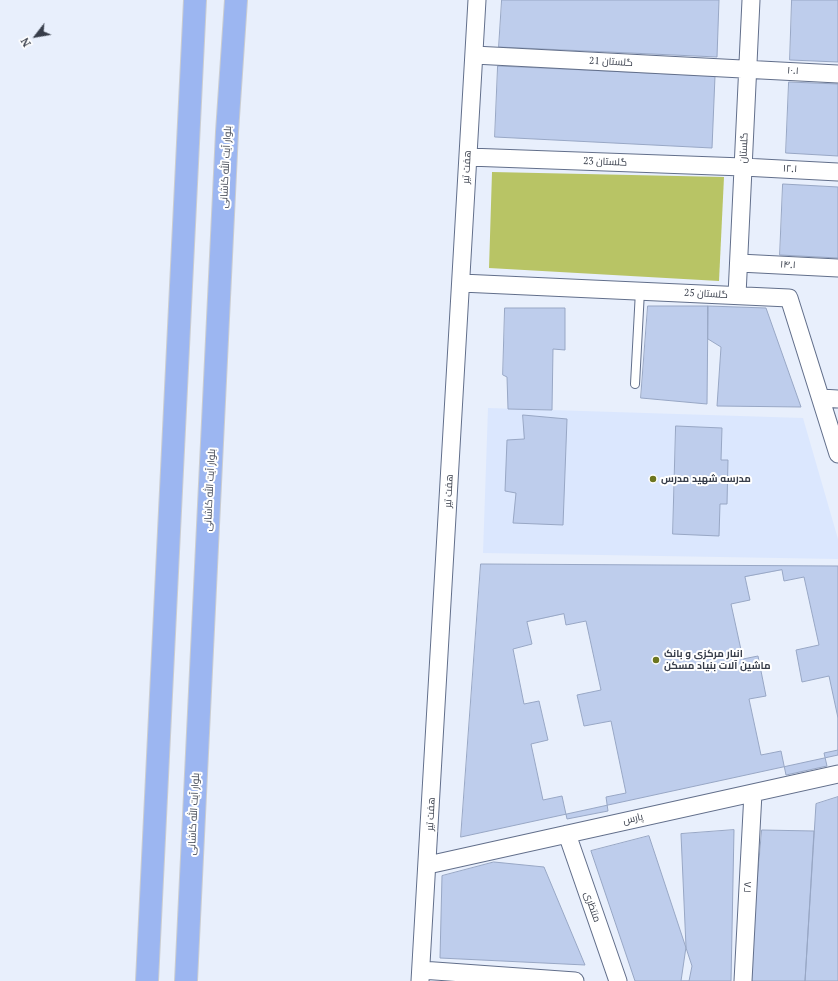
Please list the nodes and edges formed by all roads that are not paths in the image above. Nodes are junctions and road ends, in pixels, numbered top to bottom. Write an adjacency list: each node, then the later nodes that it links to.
1 (195, 0): 25 (main road)
2 (236, 0): 26 (main road, بلوار آیت الله کاشانی)
3 (477, 0): 5 (street, هفت تیر)
4 (751, 0): 6 (street, گلستان)
5 (474, 55): 6 (street, گلستان 21); 8 (street, هفت تیر)
6 (748, 69): 7 (street, ۱۰.۱); 9 (street, گلستان)
7 (838, 74)
8 (468, 157): 9 (street, گلستان 23); 13 (street, هفت تیر)
9 (743, 166): 10 (street, ۱۲.۱); 11 (street, گلستان)
10 (838, 172)
11 (738, 263): 12 (street, ۱۴.۱); 15 (street, گلستان)
12 (838, 268)
13 (461, 283): 14 (street, گلستان 25); 23 (street, هفت تیر)
14 (640, 291): 15 (street, گلستان 25); 16 (lane)
15 (737, 296): 17 (street, گلستان 25)
16 (635, 384)
17 (820, 398): 18 (street); 19 (street, گلستان 25)
18 (838, 398)
19 (838, 454)
20 (838, 774): 21 (street, پارس)
21 (753, 793): 22 (street, پارس); 29 (street, ۲۸)
22 (567, 834): 23 (street, پارس); 28 (street, منتظری)
23 (428, 865): 24 (street, هفت تیر)
24 (421, 976): 27 (street)
25 (147, 981)
26 (186, 981)
27 (575, 981)
28 (618, 981)
29 (743, 981)

